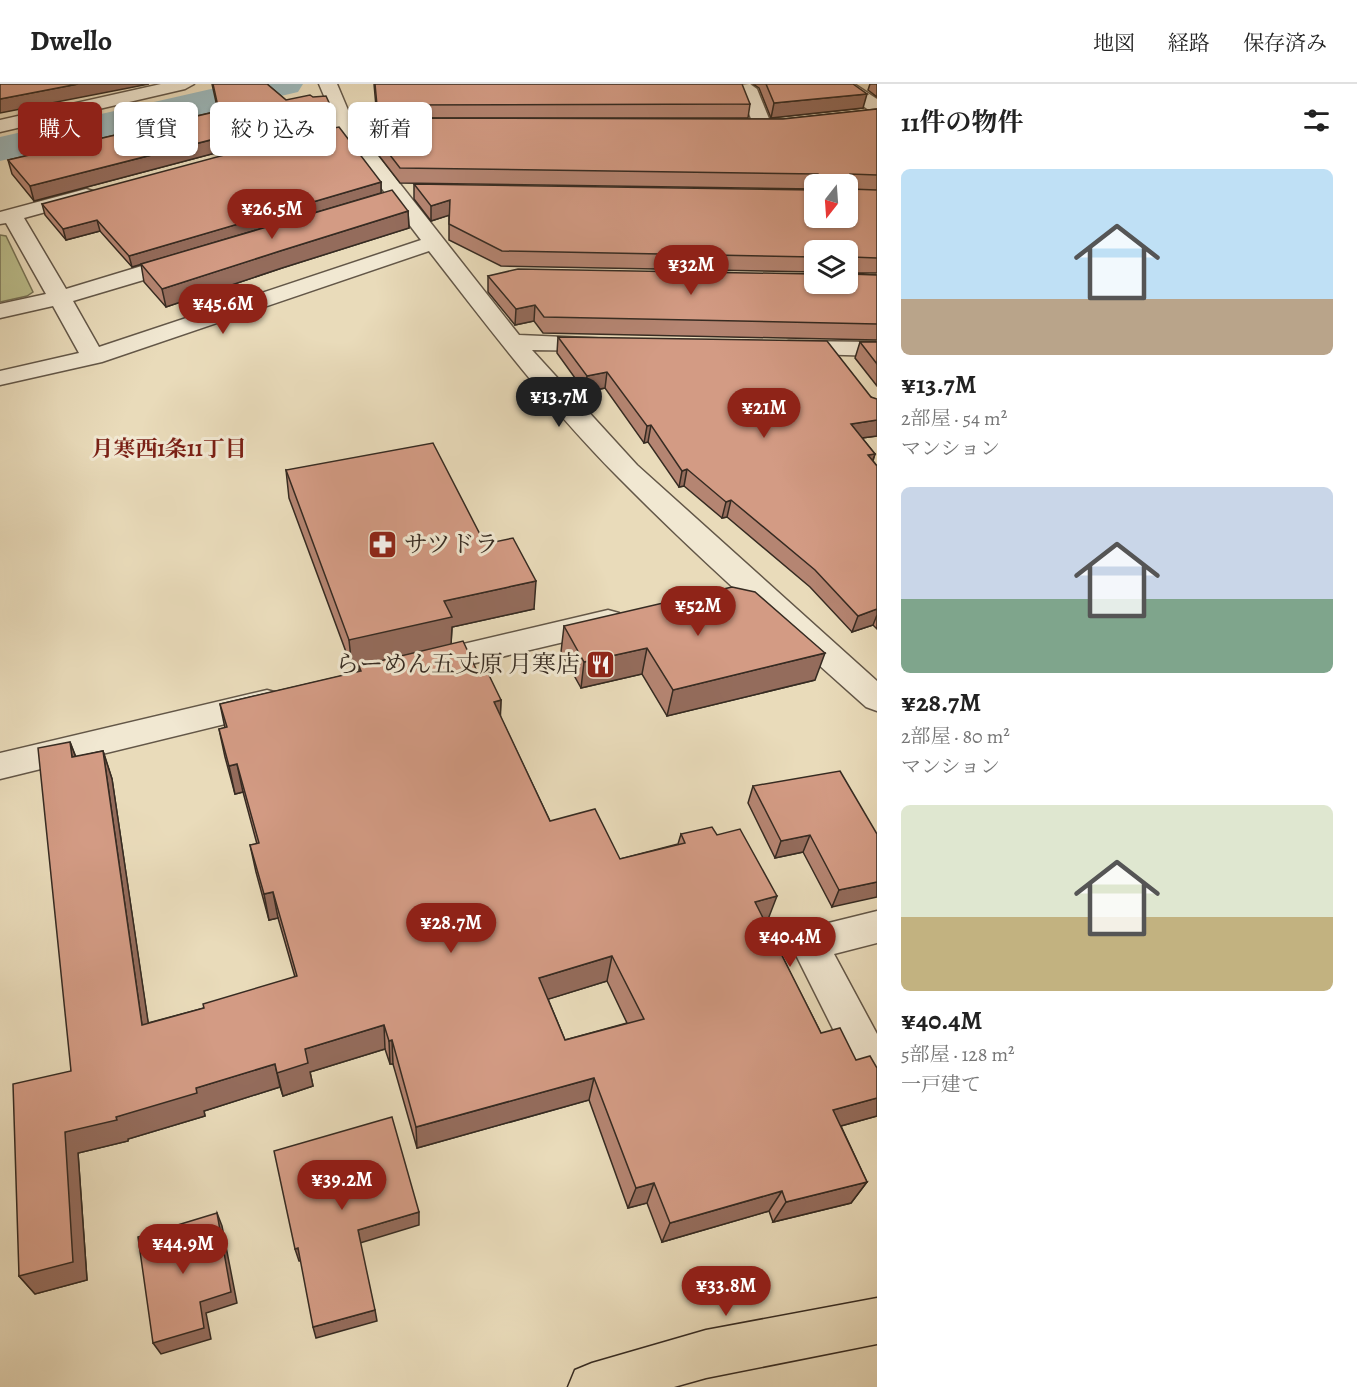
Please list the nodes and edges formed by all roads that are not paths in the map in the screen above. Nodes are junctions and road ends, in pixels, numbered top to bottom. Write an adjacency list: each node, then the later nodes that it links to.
1 (88, 84): 6 (street)
2 (185, 84): 7 (street)
3 (842, 84): 8 (street)
4 (328, 86): 15 (street)
5 (748, 89): 14 (street)
6 (101, 102)
7 (102, 104)
8 (877, 107)
9 (877, 115): 10 (street)
10 (855, 118)
11 (18, 122): 12 (street)
12 (0, 126)
13 (446, 126): 15 (street)
14 (739, 126)
15 (346, 128): 16 (street); 19 (street)
16 (336, 130)
17 (102, 191): 18 (street)
18 (6, 216): 21 (street)
19 (432, 243): 23 (street); 28 (street)
20 (206, 254): 21 (street)
21 (60, 298): 22 (street); 28 (street)
22 (0, 310)
23 (512, 342): 24 (street); 31 (street)
24 (630, 345)
25 (761, 348): 26 (street)
26 (832, 349): 27 (street); 29 (street)
27 (877, 349)
28 (93, 357): 30 (street)
29 (851, 374)
30 (0, 378)
31 (751, 587): 32 (street); 36 (street)
32 (721, 594)
33 (633, 615): 34 (street)
34 (391, 672)
35 (299, 694): 37 (street)
36 (877, 699)
37 (0, 765)
38 (877, 927): 39 (street)
39 (877, 1075)
40 (877, 1320): 41 (main road)
41 (592, 1387)

